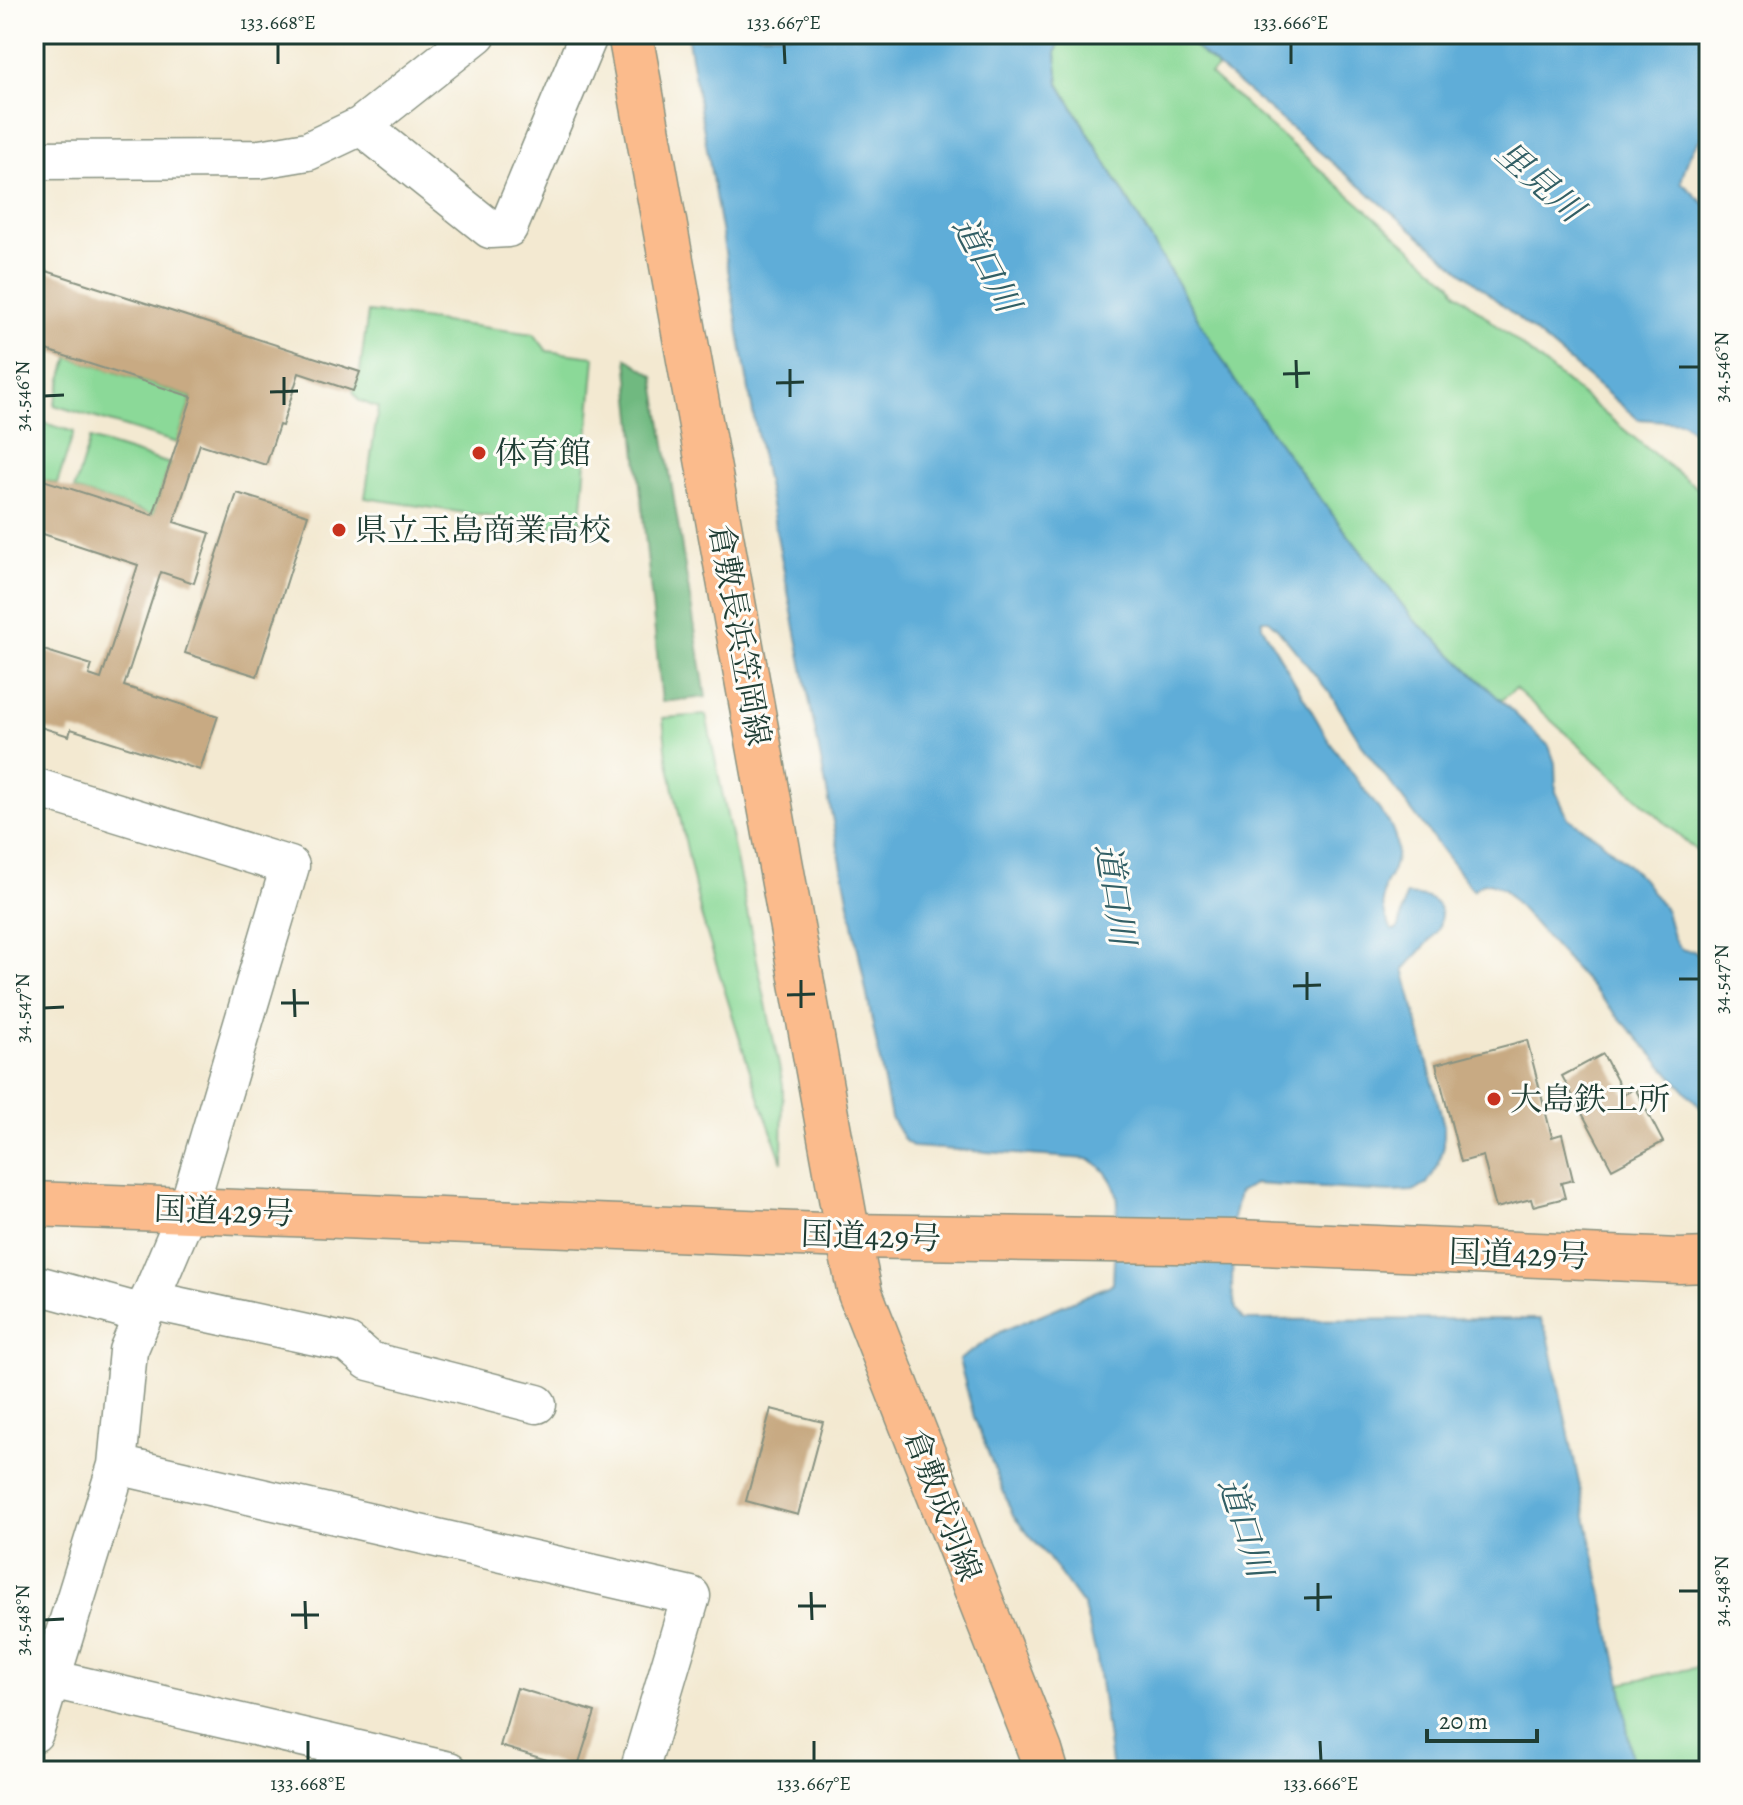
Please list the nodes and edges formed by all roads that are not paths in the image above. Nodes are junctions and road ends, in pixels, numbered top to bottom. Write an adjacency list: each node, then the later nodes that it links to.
1 (477, 34): 4 (street)
2 (589, 34): 4 (street)
3 (630, 34): 9 (main road, 倉敷長浜笠岡線)
4 (361, 126): 5 (street)
5 (34, 160)
6 (34, 787): 8 (street)
7 (34, 1204): 8 (main road, 国道429号)
8 (188, 1209): 9 (main road, 国道429号); 12 (street)
9 (848, 1236): 10 (main road, 国道429号); 19 (main road, 倉敷成羽線)
10 (1709, 1260)
11 (34, 1284): 12 (street)
12 (146, 1307): 13 (street); 14 (street)
13 (537, 1404)
14 (117, 1465): 15 (street); 18 (street)
15 (51, 1679): 16 (street); 17 (street)
16 (34, 1733)
17 (449, 1771)
18 (639, 1771)
19 (1046, 1771)

